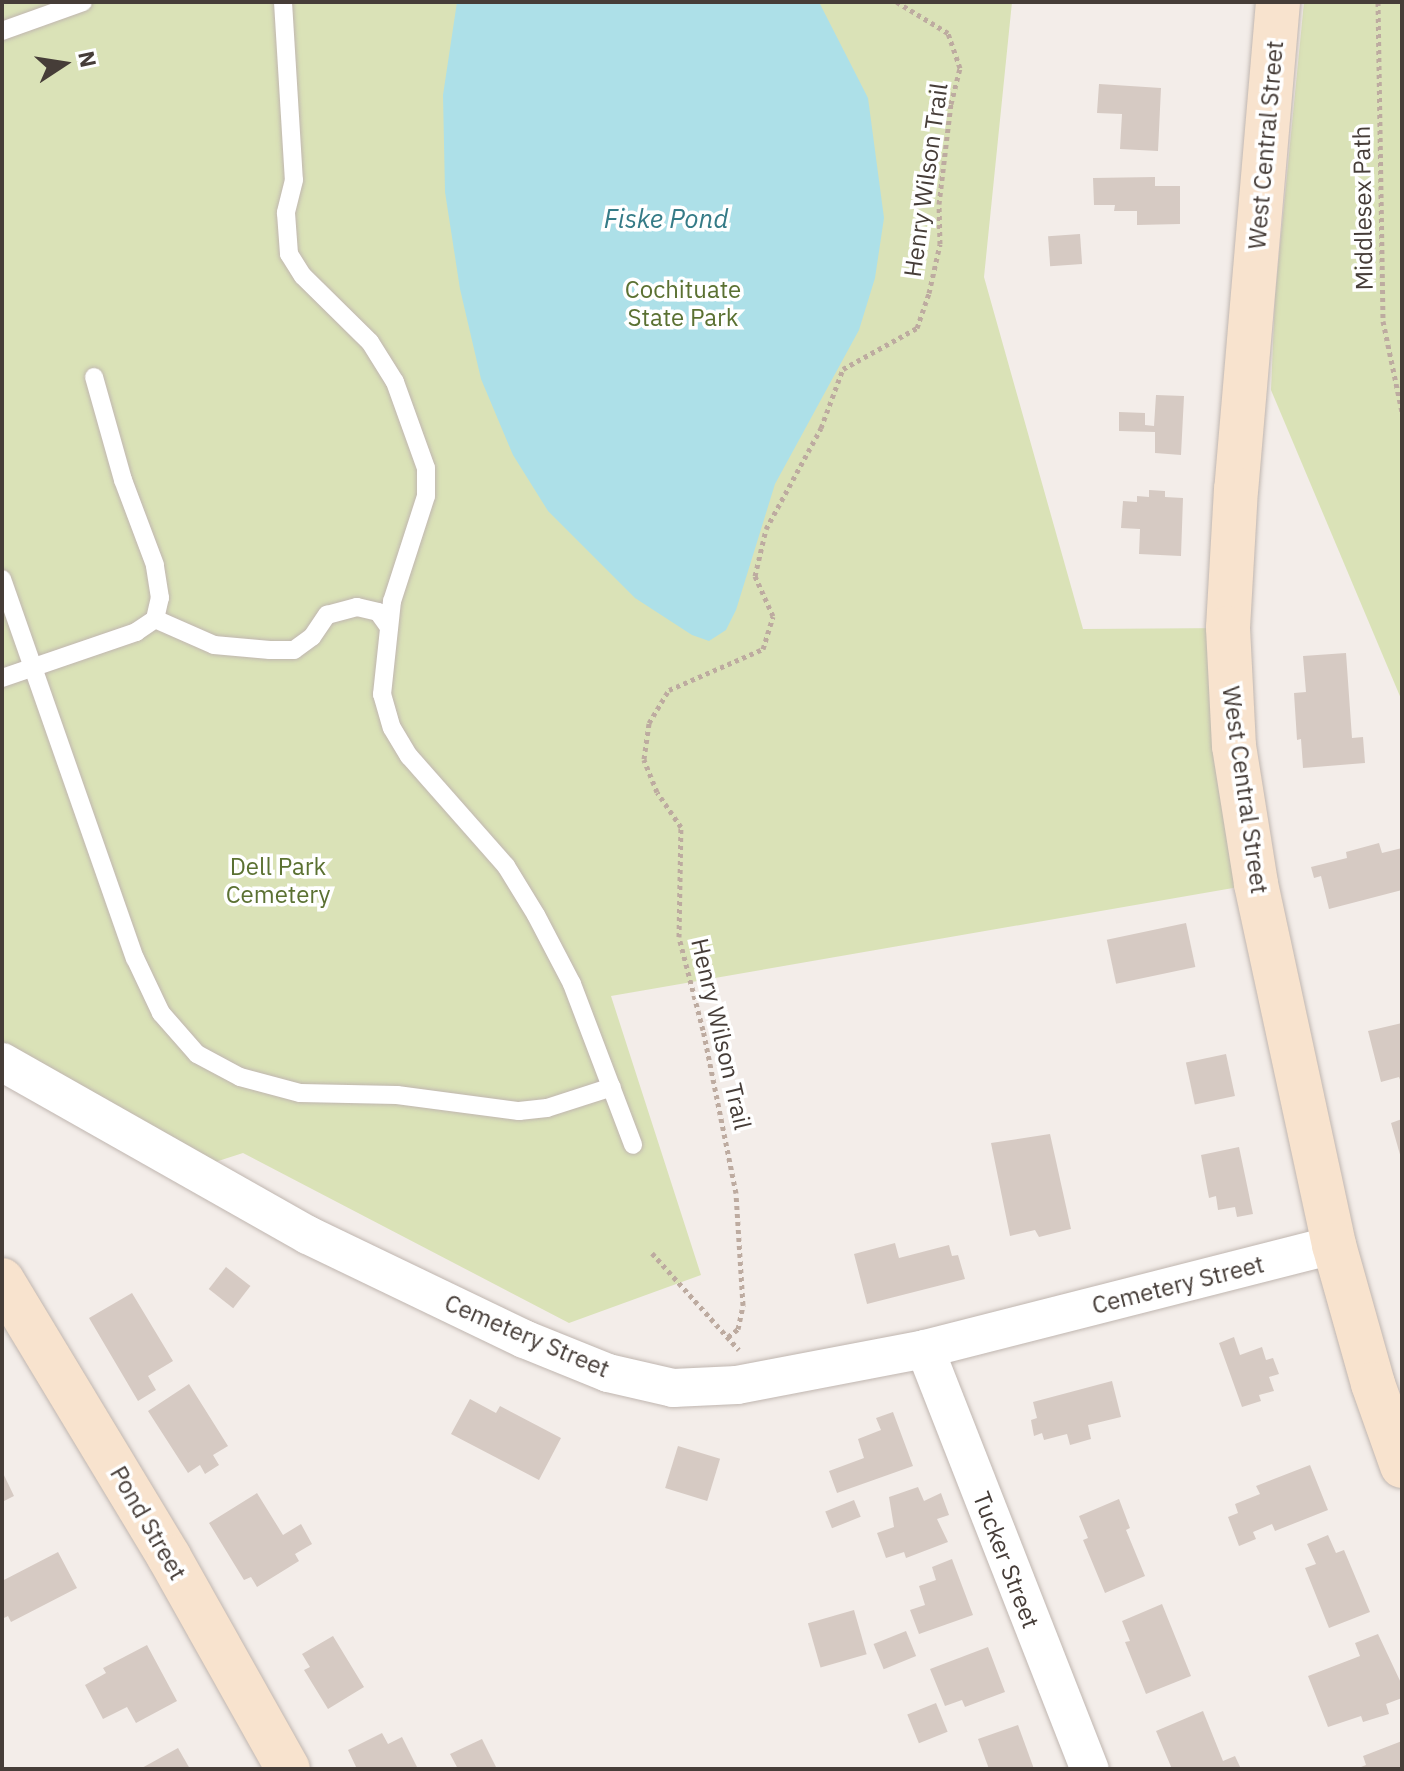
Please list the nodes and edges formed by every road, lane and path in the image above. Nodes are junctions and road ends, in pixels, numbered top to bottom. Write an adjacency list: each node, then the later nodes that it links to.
1 (83, 2): 6 (lane)
2 (283, 2): 11 (lane)
3 (897, 2): 20 (path, Henry Wilson Trail)
4 (1278, 2): 17 (main road, West Central Street)
5 (1378, 2): 8 (path, Middlesex Path)
6 (2, 31)
7 (94, 377): 10 (lane)
8 (1402, 412)
9 (2, 579): 12 (lane)
10 (155, 619): 11 (lane); 12 (lane)
11 (389, 627): 15 (lane)
12 (33, 668): 13 (lane); 15 (lane)
13 (2, 678)
14 (2, 1062): 22 (street, Cemetery Street)
15 (612, 1087): 16 (lane)
16 (633, 1145)
17 (1334, 1245): 21 (street, Cemetery Street); 23 (main road, West Central Street)
18 (652, 1253): 20 (path)
19 (2, 1280): 24 (main road, Pond Street)
20 (728, 1337): 22 (path)
21 (925, 1349): 22 (street, Cemetery Street); 25 (street, Tucker Street)
22 (767, 1380)
23 (1402, 1466)
24 (288, 1769)
25 (1090, 1769)

